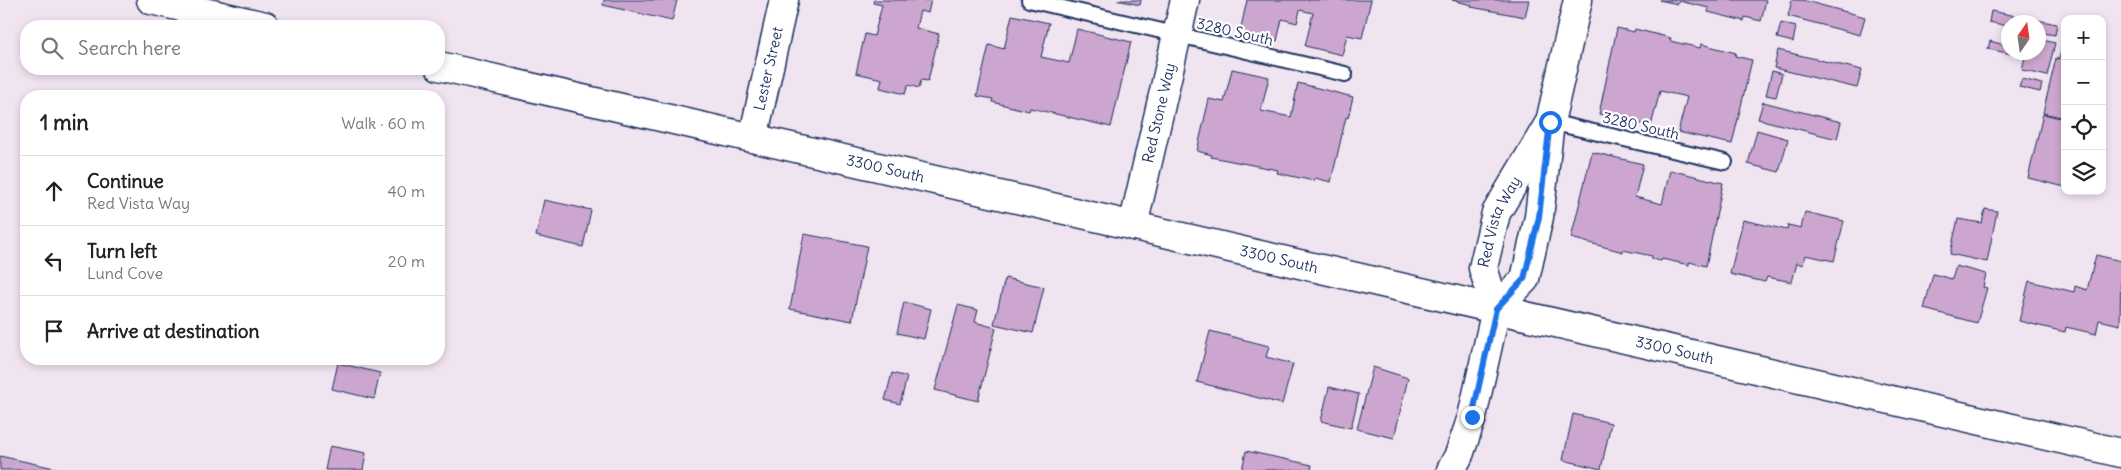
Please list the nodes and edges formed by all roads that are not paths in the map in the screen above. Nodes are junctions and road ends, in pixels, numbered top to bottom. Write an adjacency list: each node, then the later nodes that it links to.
1 (151, 0): 6 (street)
2 (784, 0): 11 (street, Lester Street)
3 (1029, 0): 7 (lane, 3280 South)
4 (1185, 0): 7 (street, Red Stone Way)
5 (1578, 0): 10 (street, Red Vista Way)
6 (239, 20)
7 (1177, 35): 9 (lane, 3280 South); 13 (street, Red Stone Way)
8 (445, 67): 11 (street, 3300 South)
9 (1345, 74)
10 (1550, 122): 12 (lane, 3280 South); 14 (street, Red Vista Way); 14 (street, Red Vista Way)
11 (753, 138): 13 (street, 3300 South)
12 (1725, 162)
13 (1133, 226): 14 (street, 3300 South)
14 (1496, 309): 15 (street, 3300 South); 16 (street)
15 (2121, 453)
16 (1451, 470)

